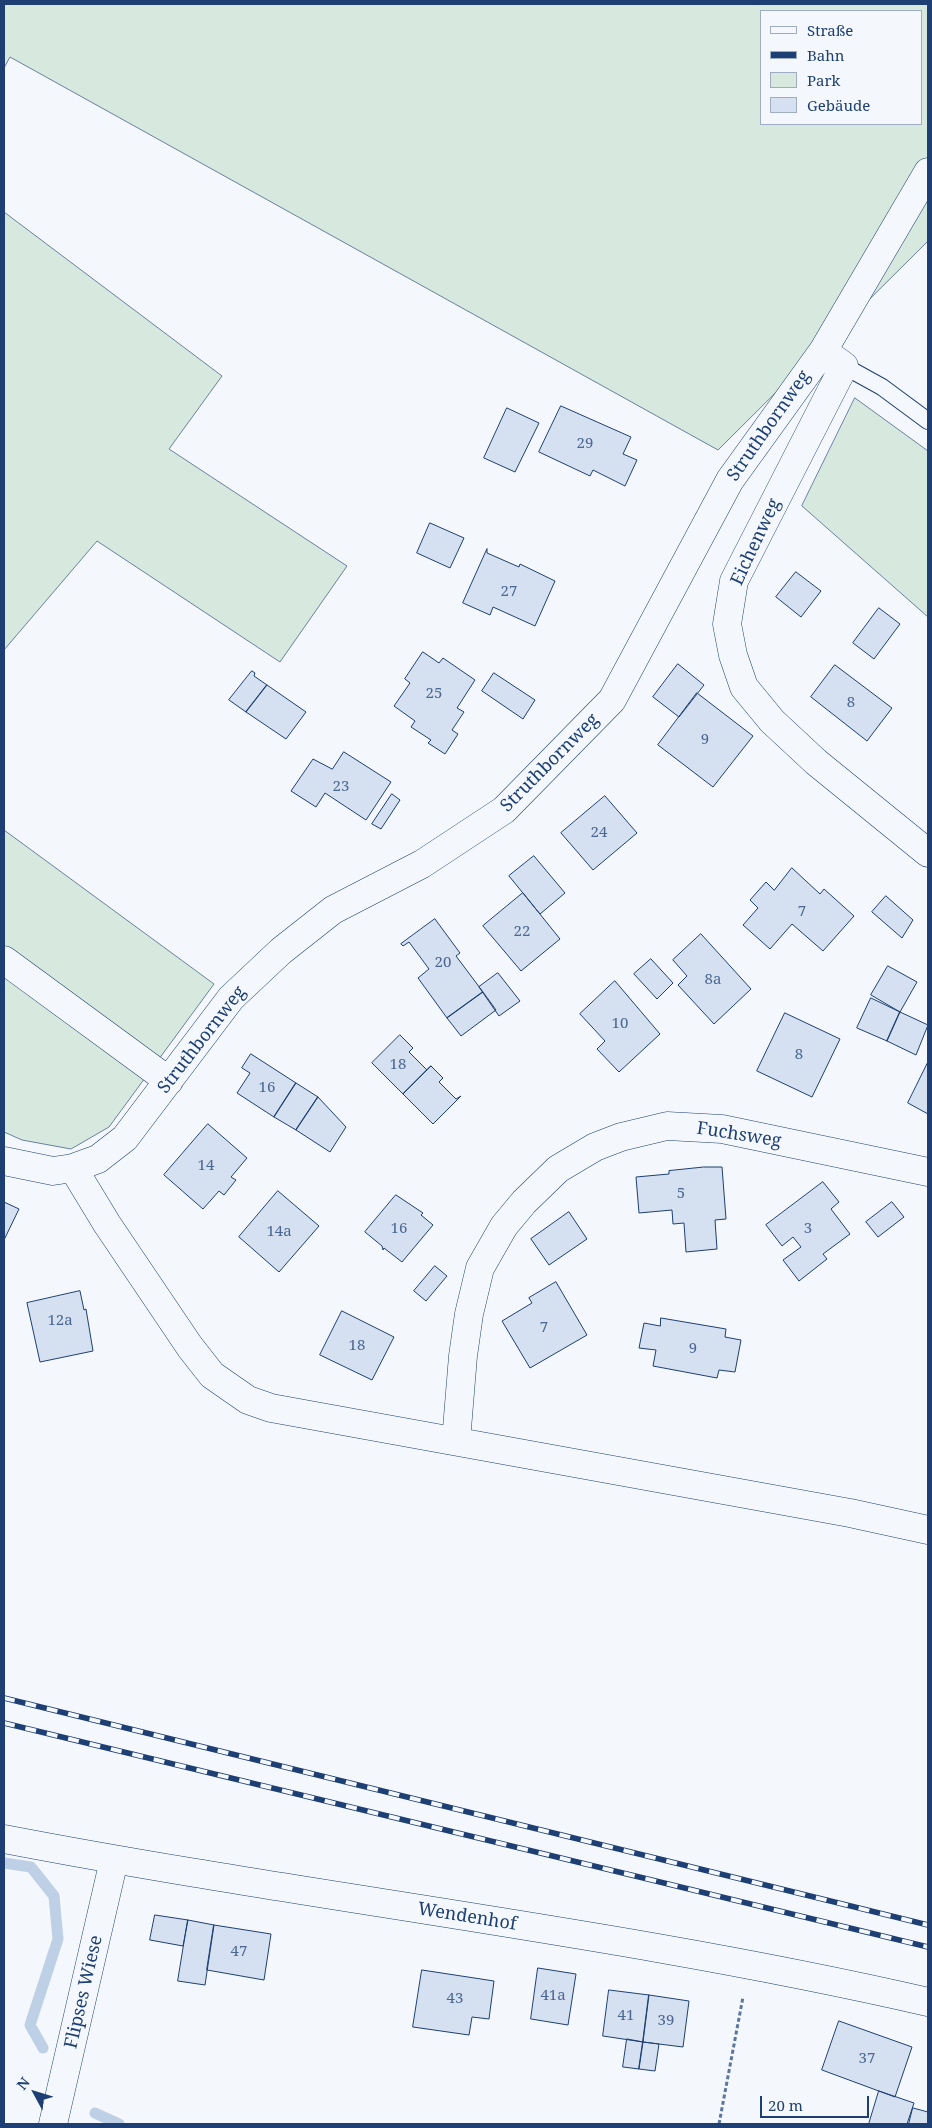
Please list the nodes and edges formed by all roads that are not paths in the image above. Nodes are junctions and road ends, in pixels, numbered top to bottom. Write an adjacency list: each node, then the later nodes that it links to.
1 (928, 172): 2 (street, Struthbornweg)
2 (833, 358): 3 (lane); 4 (street, Eichenweg); 6 (street, Struthbornweg)
3 (928, 421)
4 (928, 853)
5 (4, 960): 6 (street)
6 (169, 1081): 8 (street, Struthbornweg)
7 (4, 1161): 8 (street, Struthbornweg)
8 (73, 1168): 10 (street)
9 (928, 1172): 10 (street, Fuchsweg)
10 (456, 1441): 11 (street)
11 (928, 1530)
12 (4, 1839): 13 (street, Wendenhof)
13 (114, 1860): 14 (street, Wendenhof); 15 (street, Flipses Wiese)
14 (928, 2002)
15 (54, 2124)

